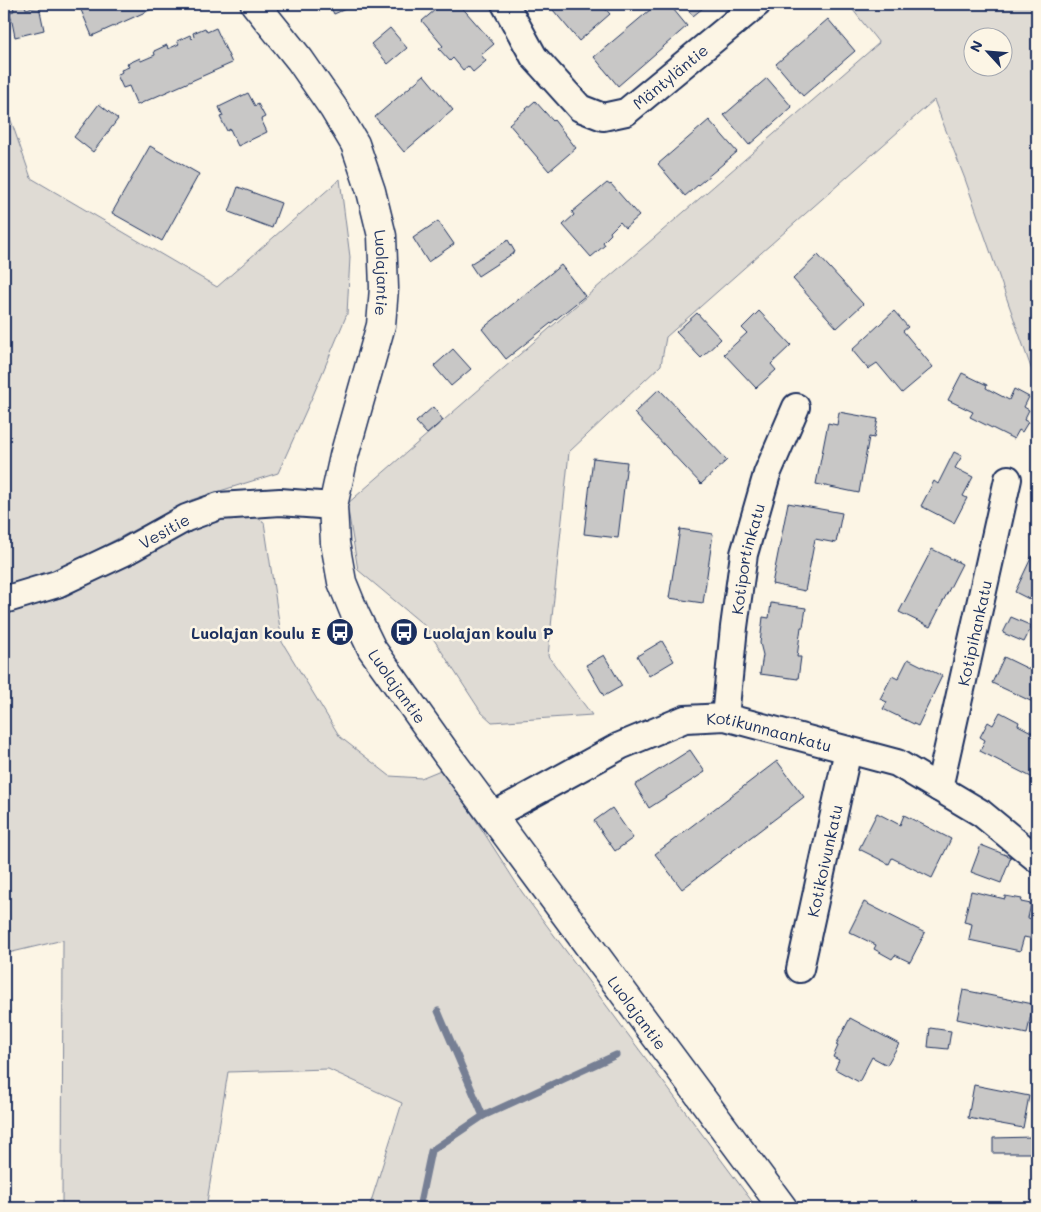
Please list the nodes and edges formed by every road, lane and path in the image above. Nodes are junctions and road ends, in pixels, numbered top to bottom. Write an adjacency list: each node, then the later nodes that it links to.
1 (255, 4): 6 (main road, Luolajantie)
2 (505, 4): 3 (street, Mäntyläntie)
3 (757, 4)
4 (796, 407): 8 (street, Kotiportinkatu)
5 (1008, 479): 10 (street, Kotipihankatu)
6 (333, 506): 7 (street, Vesitie); 11 (main road, Luolajantie)
7 (4, 600)
8 (725, 718): 9 (street, Kotikunnaankatu); 11 (street, Kotikunnaankatu)
9 (848, 750): 10 (street, Kotikunnaankatu); 13 (street, Kotikoivunkatu)
10 (939, 788): 12 (street, Kotikunnaankatu)
11 (492, 816): 14 (main road, Luolajantie)
12 (1037, 858)
13 (800, 969)
14 (783, 1208)

